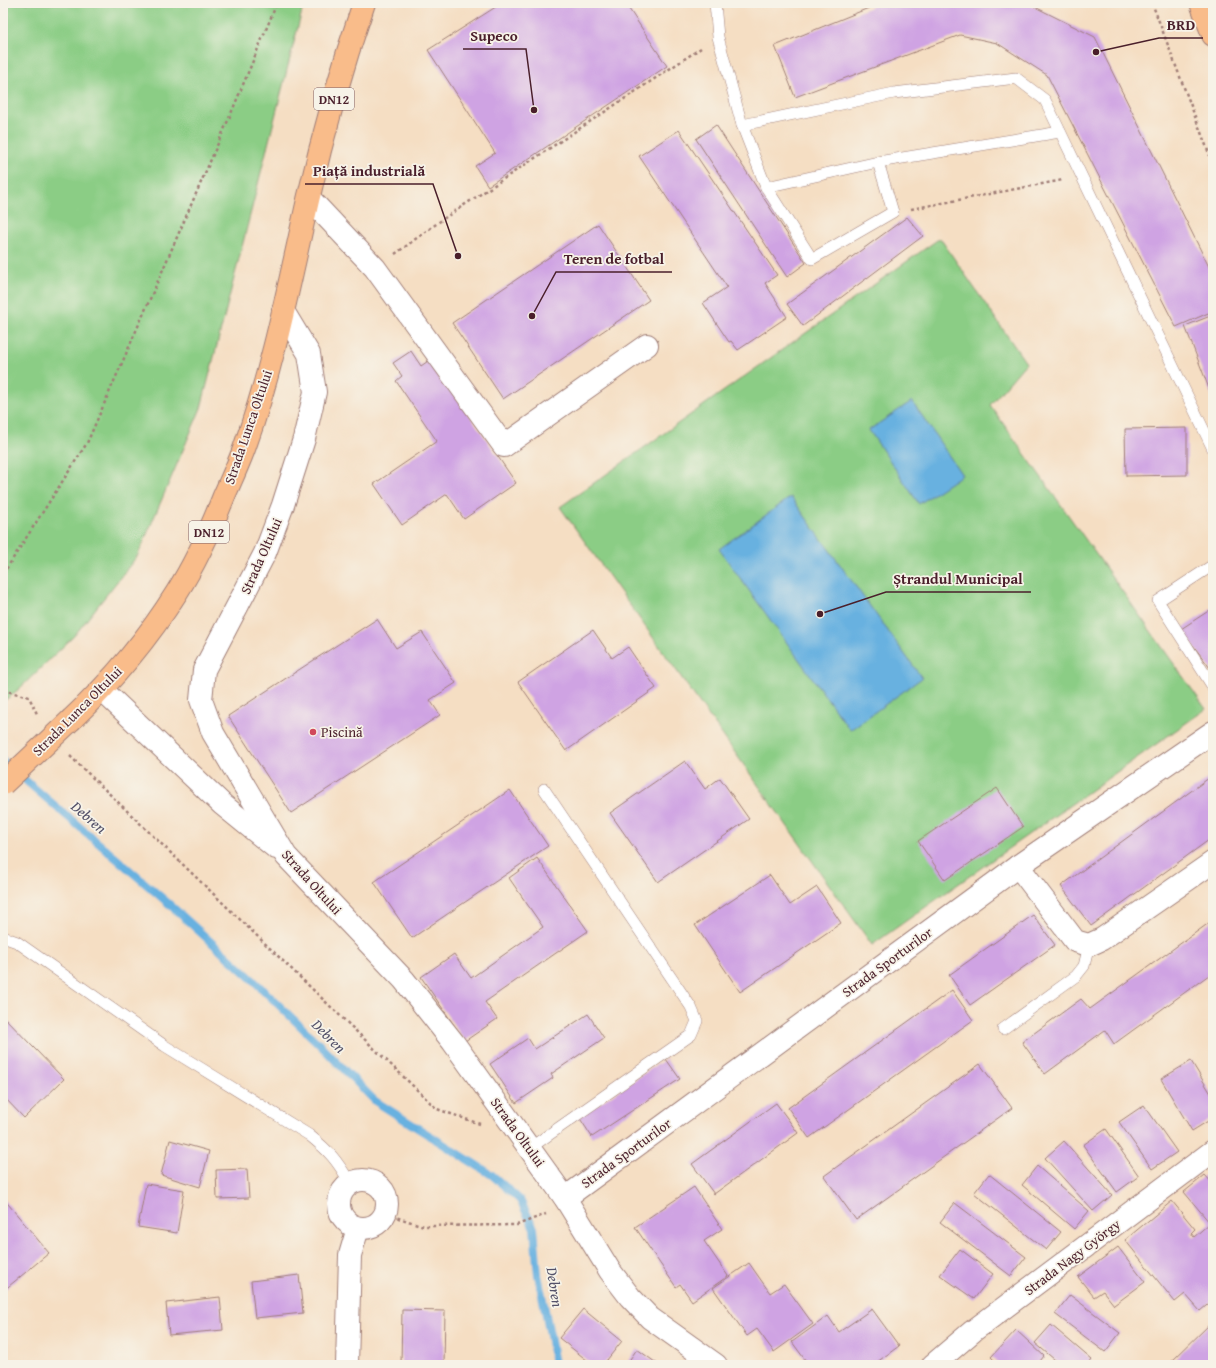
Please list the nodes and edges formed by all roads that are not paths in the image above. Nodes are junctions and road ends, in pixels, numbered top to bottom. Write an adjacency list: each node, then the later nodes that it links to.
1 (364, 3): 9 (main road, Strada Lunca Oltului / DN12)
2 (715, 3): 5 (lane)
3 (1201, 3): 4 (main road)
4 (1213, 35)
5 (742, 125): 6 (lane); 8 (lane)
6 (1060, 132): 7 (lane); 12 (lane)
7 (878, 162): 8 (lane); 8 (lane)
8 (766, 187)
9 (309, 198): 10 (main road, Strada Lunca Oltului / DN12); 11 (street)
10 (283, 311): 15 (main road, Strada Lunca Oltului / DN12); 19 (street, Strada Oltului)
11 (647, 345)
12 (1213, 449)
13 (1213, 564): 14 (lane)
14 (1213, 687)
15 (102, 690): 17 (main road, Strada Lunca Oltului / DN12, bridge); 19 (street)
16 (1213, 732): 21 (street, Strada Sporturilor)
17 (3, 784)
18 (544, 788): 25 (lane)
19 (286, 856): 25 (street, Strada Oltului)
20 (1213, 862): 23 (street)
21 (1018, 866): 23 (street); 28 (street, Strada Sporturilor)
22 (3, 937): 27 (lane)
23 (1089, 945): 24 (lane)
24 (1003, 1029)
25 (530, 1148): 28 (street, Strada Oltului)
26 (1213, 1151): 30 (street, Strada Nagy György)
27 (350, 1183): 29 (street); 29 (street)
28 (565, 1198): 32 (street, Strada Oltului)
29 (358, 1228): 31 (street)
30 (936, 1364)
31 (347, 1365)
32 (716, 1365)

